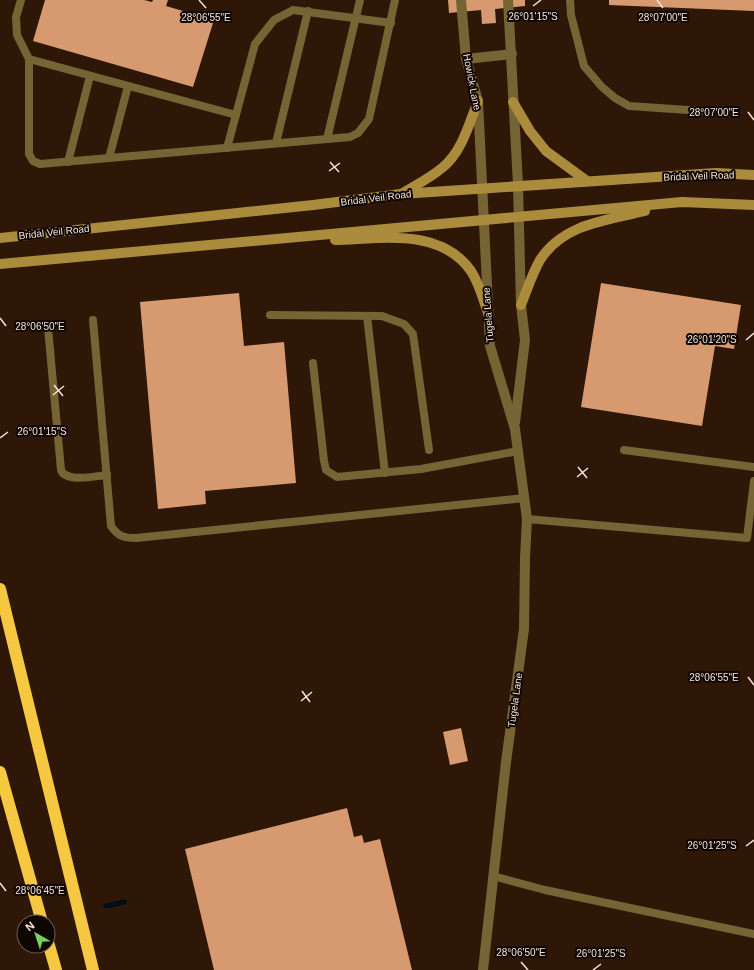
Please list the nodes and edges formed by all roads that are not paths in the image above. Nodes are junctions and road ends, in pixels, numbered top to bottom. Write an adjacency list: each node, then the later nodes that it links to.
1 (21, 0): 11 (lane)
2 (360, 0): 8 (lane)
3 (394, 0): 9 (lane)
4 (461, 0): 12 (street, Howick Lane)
5 (508, 0): 10 (street)
6 (570, 0): 17 (lane)
7 (308, 11): 8 (lane); 18 (lane); 20 (lane)
8 (354, 18): 9 (lane); 19 (lane)
9 (391, 23): 19 (lane)
10 (512, 54): 12 (street); 16 (street)
11 (29, 59): 13 (lane); 23 (lane)
12 (466, 59): 15 (street, Howick Lane)
13 (90, 76): 14 (lane); 23 (lane)
14 (128, 86): 18 (lane); 22 (lane)
15 (478, 101): 27 (street, Howick Lane); 28 (street)
16 (514, 102): 25 (street); 26 (street)
17 (703, 111)
18 (236, 115): 21 (lane)
19 (327, 139): 20 (lane)
20 (276, 143): 21 (lane)
21 (227, 148): 22 (lane)
22 (109, 158): 23 (lane)
23 (68, 162)
24 (754, 175): 25 (street, Bridal Veil Road)
25 (587, 181): 26 (street, Bridal Veil Road)
26 (518, 186): 27 (street, Bridal Veil Road); 31 (street, Tugela Lane)
27 (483, 189): 28 (street, Bridal Veil Road); 32 (street, Howick Lane)
28 (401, 194): 33 (street, Bridal Veil Road)
29 (682, 202): 30 (street); 31 (street); 36 (street)
30 (754, 205)
31 (518, 218): 32 (street); 36 (street, Tugela Lane)
32 (483, 221): 34 (street); 37 (street, Tugela Lane)
33 (5, 238)
34 (237, 243): 35 (street); 37 (street)
35 (0, 264)
36 (521, 305): 43 (street, Tugela Lane)
37 (488, 313): 43 (street, Tugela Lane)
38 (270, 315): 39 (lane)
39 (367, 316): 44 (lane); 48 (lane)
40 (93, 320): 49 (lane)
41 (48, 328): 49 (lane)
42 (314, 363): 48 (lane)
43 (515, 429): 46 (street, Tugela Lane)
44 (429, 450)
45 (624, 450): 47 (lane)
46 (518, 451): 48 (lane); 51 (street, Tugela Lane)
47 (754, 467)
48 (385, 473)
49 (107, 475): 51 (lane)
50 (754, 481): 53 (lane)
51 (525, 498): 52 (street, Tugela Lane)
52 (527, 519): 53 (lane); 58 (street, Tugela Lane)
53 (751, 538)
54 (0, 589): 56 (highway)
55 (0, 603): 56 (highway)
56 (16, 659): 63 (highway)
57 (0, 772): 59 (highway)
58 (493, 876): 60 (lane); 64 (street, Tugela Lane)
59 (40, 914)
60 (754, 934)
61 (51, 954): 62 (highway)
62 (56, 970)
63 (93, 970)
64 (483, 970)

